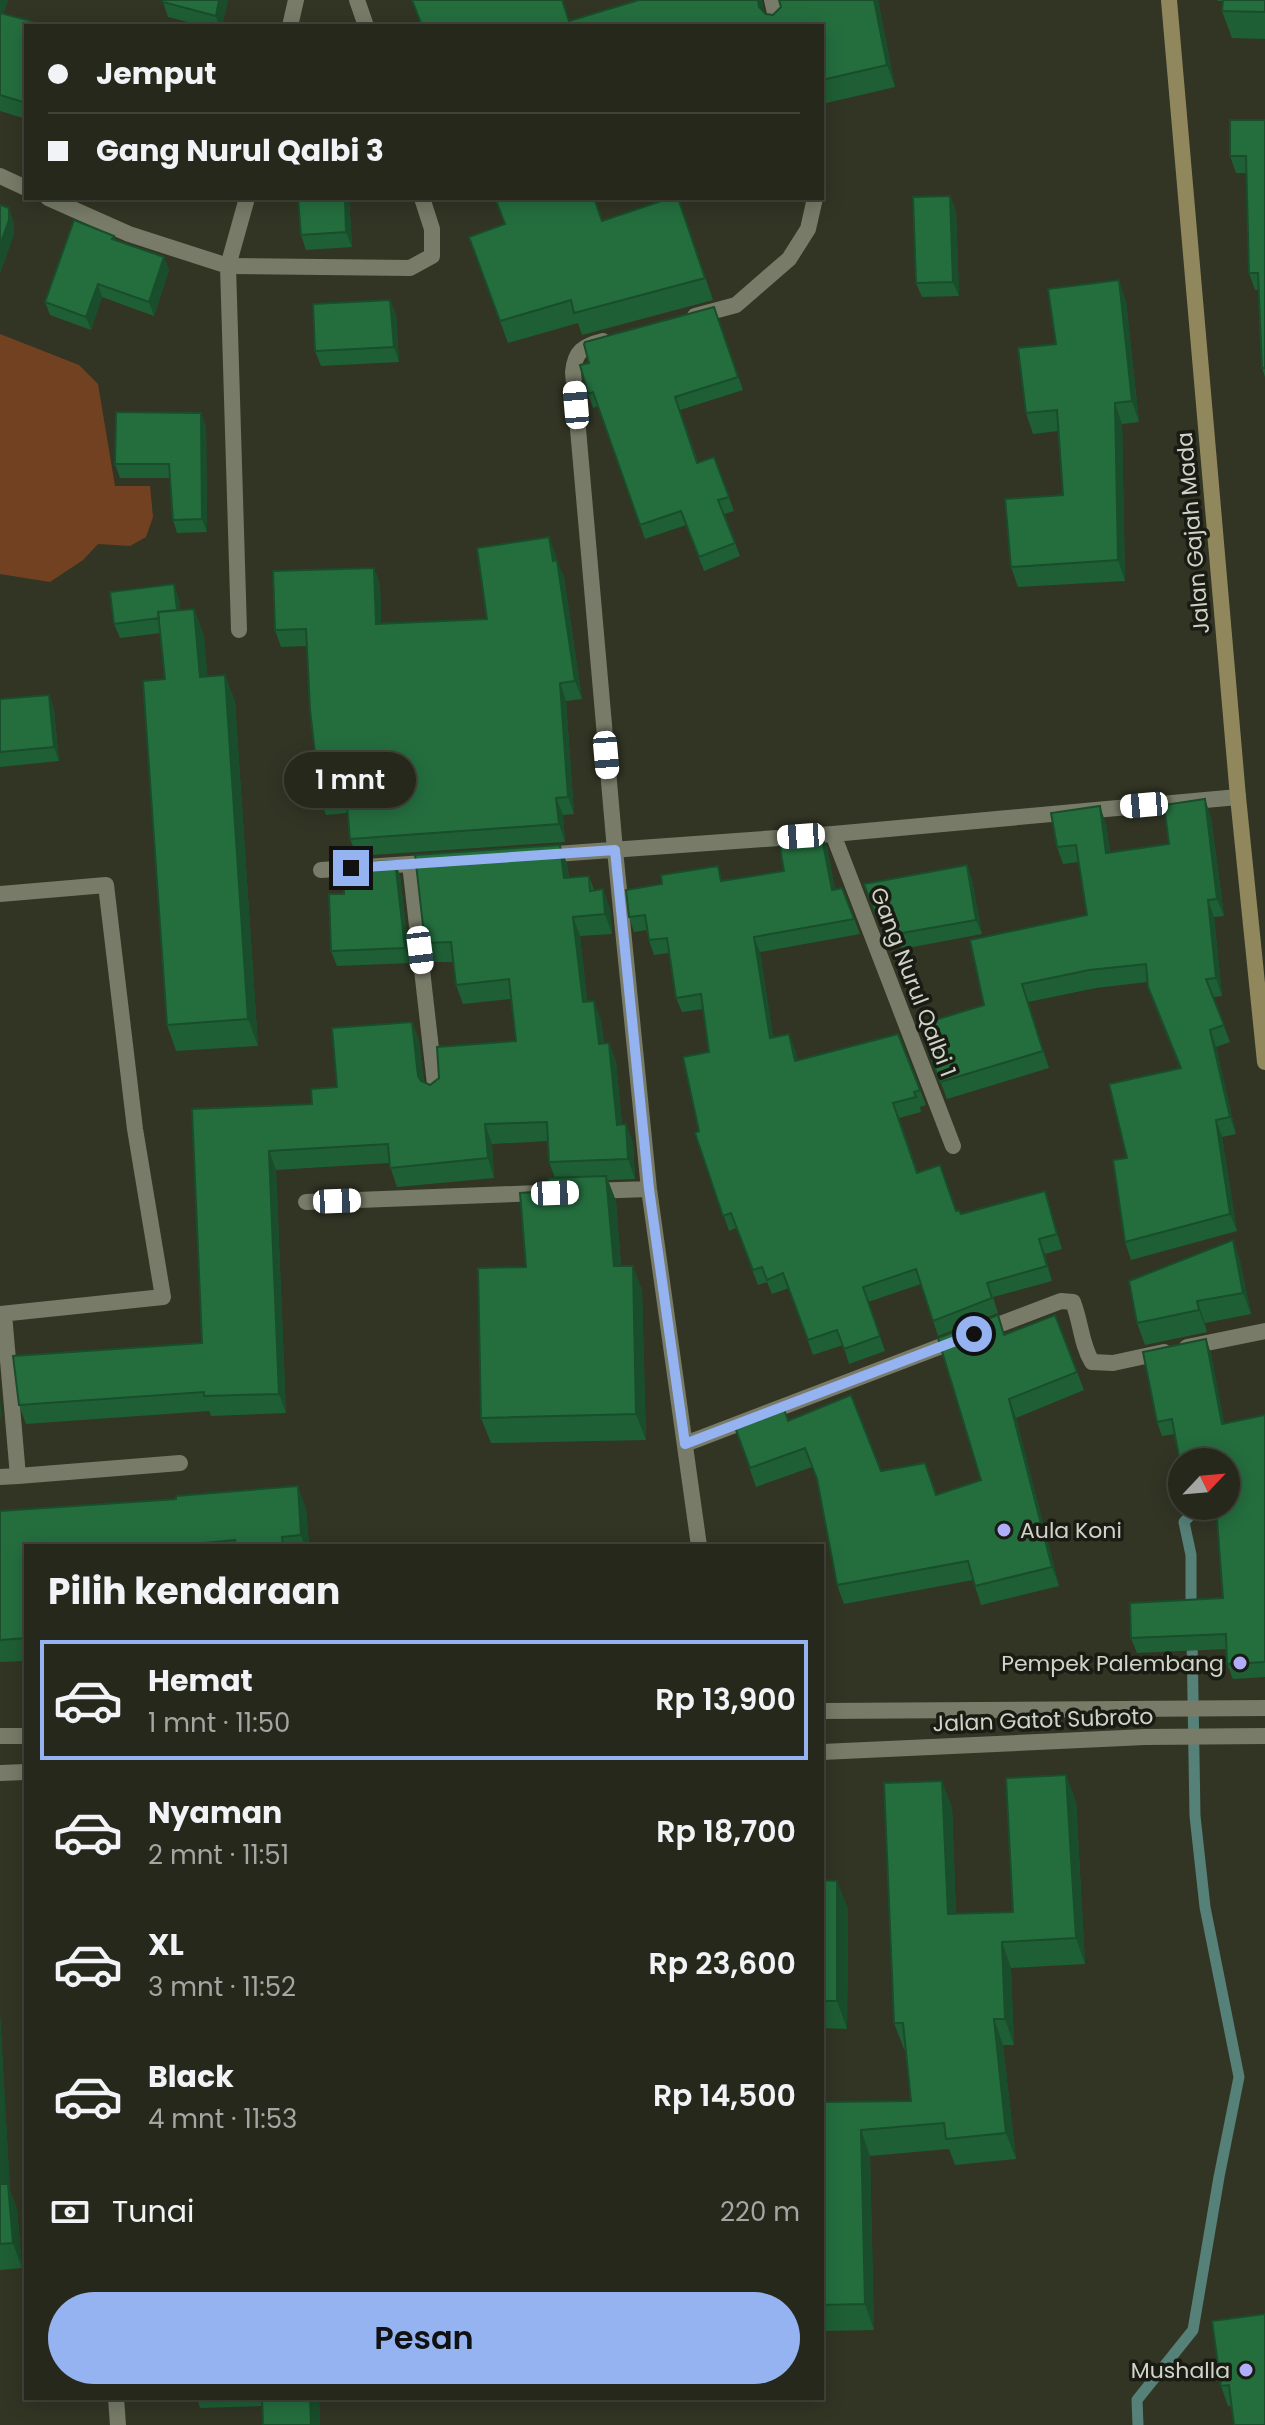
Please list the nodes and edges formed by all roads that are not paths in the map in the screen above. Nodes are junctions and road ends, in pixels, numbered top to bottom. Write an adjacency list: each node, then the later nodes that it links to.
1 (296, 0): 5 (street)
2 (357, 0): 6 (street)
3 (772, 0): 7 (street)
4 (1169, 0): 18 (main road, Jalan Gajah Mada)
5 (290, 24)
6 (365, 24)
7 (778, 24)
8 (0, 176): 9 (street)
9 (24, 187)
10 (52, 200): 14 (street)
11 (246, 200): 14 (street)
12 (423, 200): 14 (street)
13 (815, 200): 15 (street)
14 (228, 266): 17 (street)
15 (678, 321)
16 (621, 336): 20 (street)
17 (239, 630)
18 (1238, 797): 19 (street); 26 (main road, Jalan Gajah Mada)
19 (833, 834): 20 (street); 28 (street, Gang Nurul Qalbi 1)
20 (615, 850): 21 (street); 29 (street)
21 (520, 857)
22 (457, 861): 23 (street)
23 (410, 864): 24 (street); 27 (street)
24 (321, 870)
25 (0, 894): 31 (street)
26 (1265, 1062)
27 (436, 1093)
28 (953, 1146)
29 (649, 1189): 30 (street); 33 (street)
30 (306, 1202)
31 (2, 1314): 35 (street)
32 (1265, 1331): 33 (street)
33 (685, 1444): 37 (street)
34 (180, 1463): 35 (street)
35 (18, 1476): 36 (street)
36 (0, 1477)
37 (699, 1544)
38 (1265, 1708): 39 (street, Jalan Gatot Subroto)
39 (824, 1711)
40 (0, 1736): 41 (street)
41 (24, 1736)
42 (1265, 1736): 43 (street, Jalan Gatot Subroto)
43 (824, 1752)
44 (24, 1772): 45 (street)
45 (0, 1773)
46 (116, 2400): 47 (street)
47 (118, 2425)

